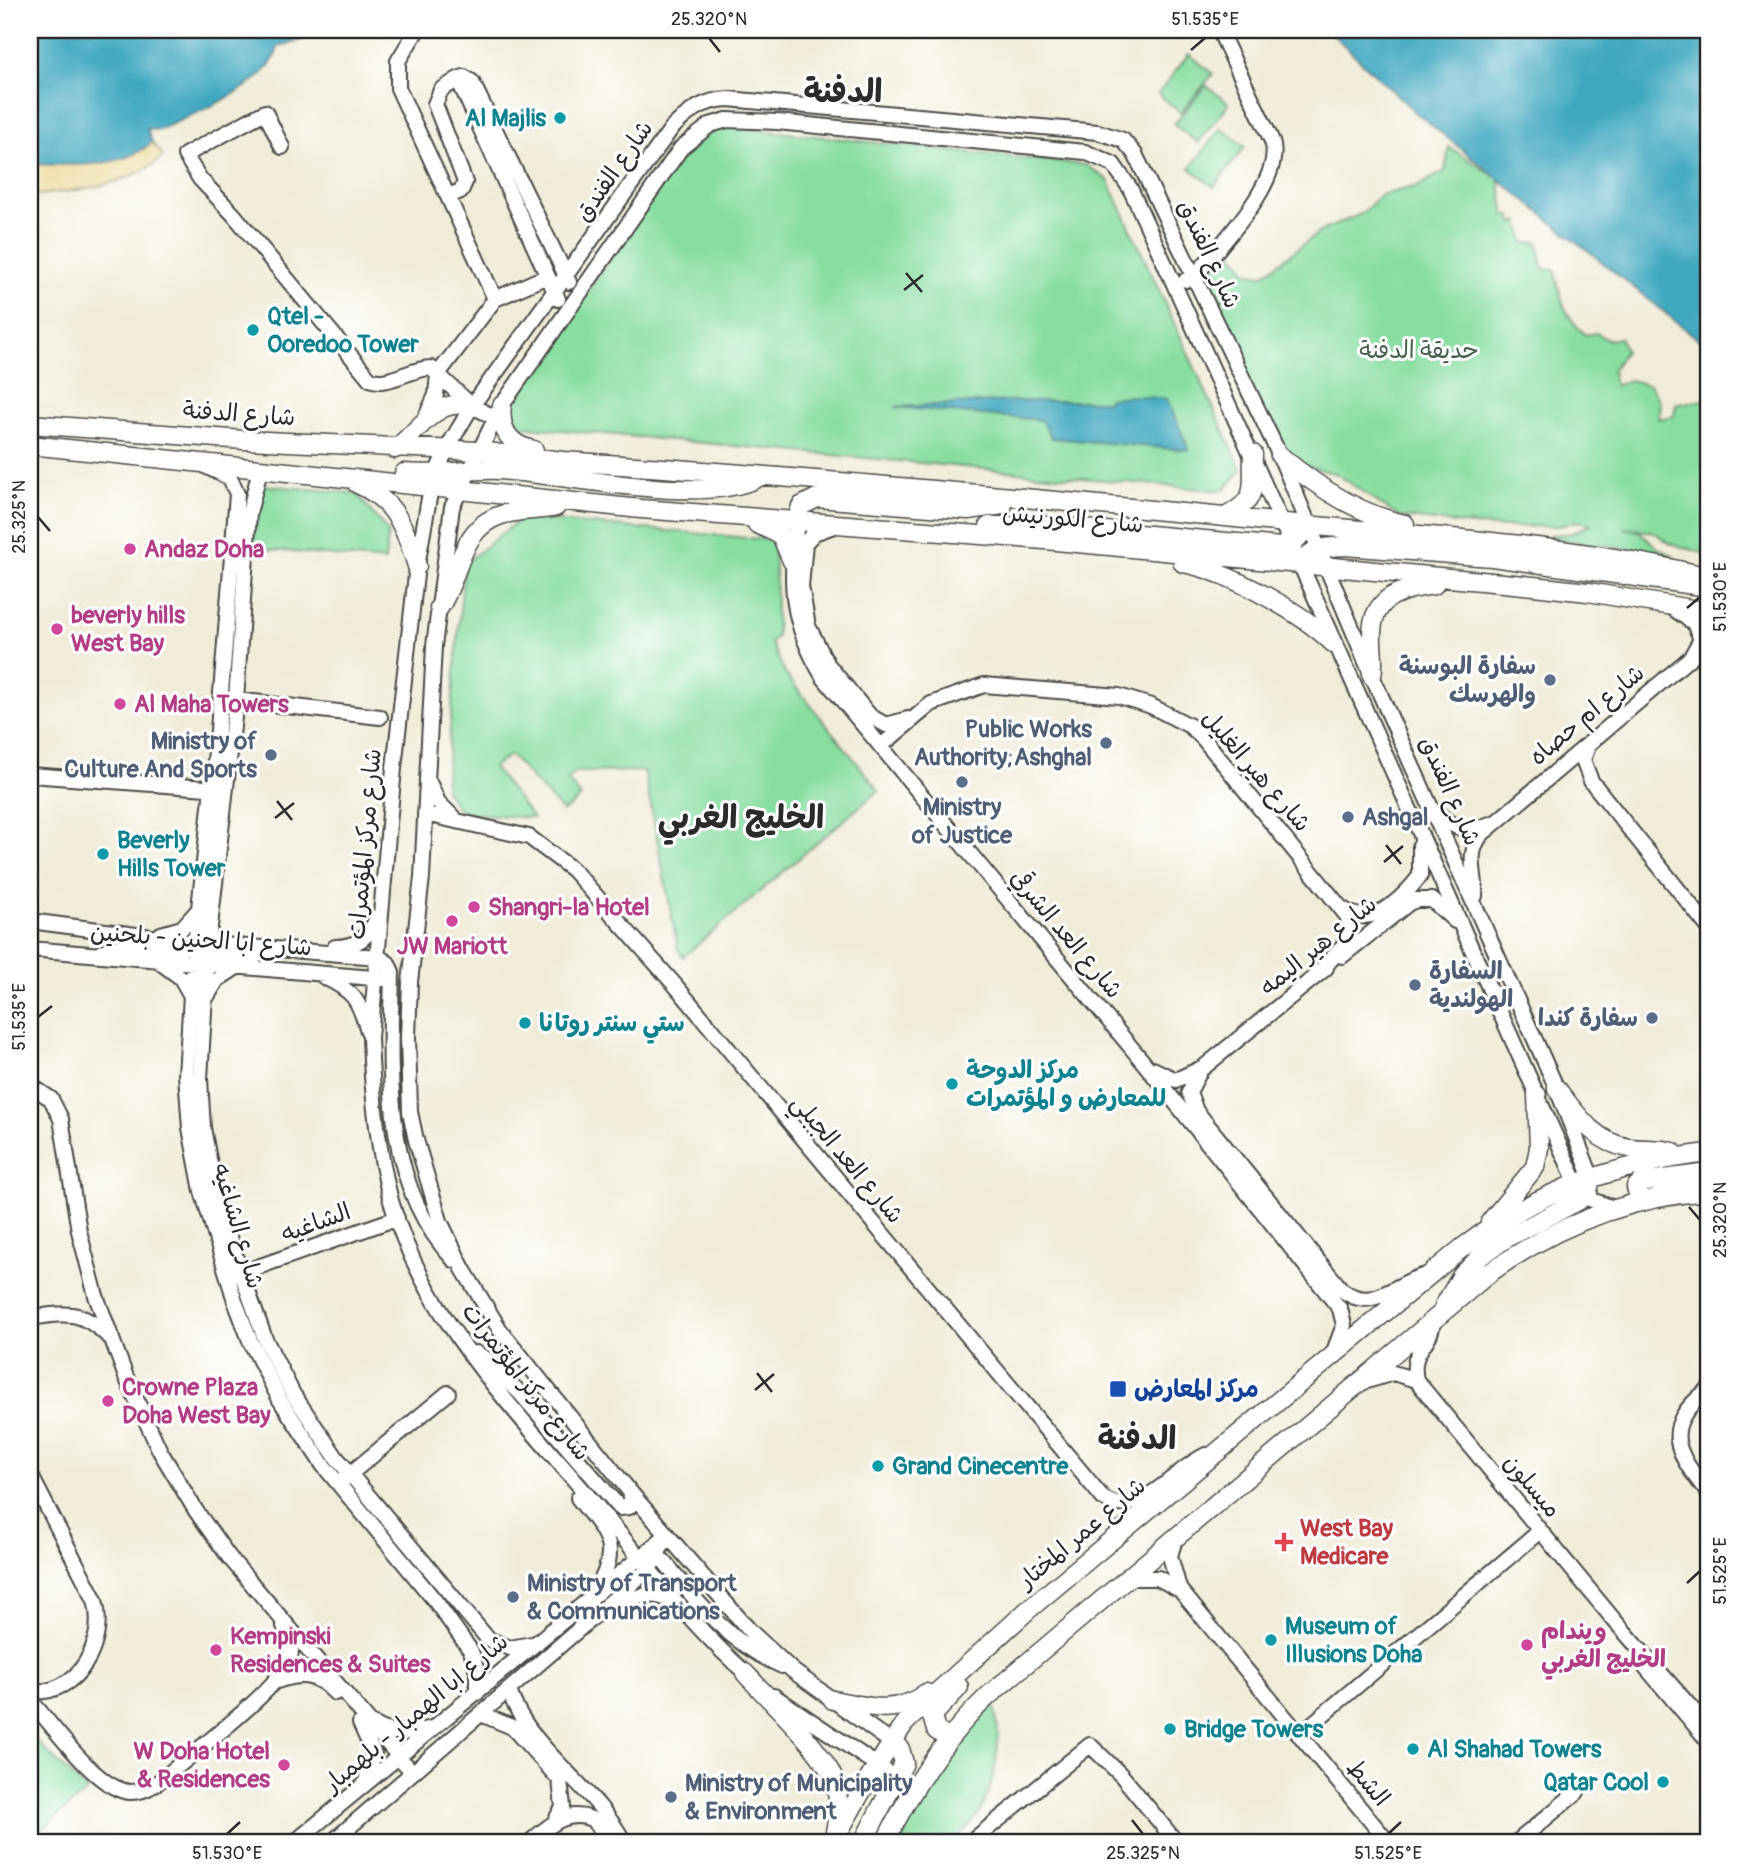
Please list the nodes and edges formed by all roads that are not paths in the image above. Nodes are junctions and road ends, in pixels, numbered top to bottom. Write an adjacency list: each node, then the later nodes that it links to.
1 (417, 30): 11 (street)
2 (1219, 30): 14 (street)
3 (458, 79): 11 (street); 12 (street); 13 (street)
4 (781, 104): 5 (street); 6 (street, شارع الفندق); 13 (street, شارع الفندق)
5 (777, 122): 8 (street, شارع الفندق); 17 (street, شارع الفندق)
6 (1033, 125): 7 (street, شارع الفندق); 8 (street)
7 (1128, 145): 10 (street); 14 (street, شارع الفندق)
8 (1031, 146): 10 (street, شارع الفندق)
9 (282, 147): 20 (street)
10 (1113, 164): 15 (street, شارع الفندق)
11 (448, 196): 18 (street)
12 (547, 276): 16 (street); 18 (street)
13 (566, 277): 16 (street, شارع الفندق); 17 (street)
14 (1194, 277): 15 (street); 30 (street, شارع الفندق)
15 (1175, 285): 29 (street, شارع الفندق)
16 (556, 293): 19 (street); 21 (street, شارع الفندق)
17 (576, 297): 19 (street, شارع الفندق)
18 (495, 299): 20 (street)
19 (564, 313): 22 (street, شارع الفندق)
20 (438, 374): 21 (street); 23 (street)
21 (472, 407): 22 (street); 23 (main road); 27 (street, شارع الفندق)
22 (498, 411): 28 (street, شارع الفندق); 32 (main road)
23 (425, 419): 26 (main road)
24 (30, 424): 26 (main road, شارع الدفنة)
25 (30, 445): 31 (main road, شارع الدفنة)
26 (395, 449): 27 (main road, شارع الدفنة)
27 (446, 450): 28 (main road, شارع الكورنيش); 37 (street, شارع مركز المؤتمرات)
28 (478, 451): 32 (main road, شارع الكورنيش); 33 (street, شارع مركز المؤتمرات)
29 (1253, 453): 42 (main road); 44 (street, شارع الفندق)
30 (1280, 456): 46 (street, شارع الفندق); 48 (main road)
31 (196, 461): 34 (main road, شارع الدفنة); 37 (main road); 66 (street, شارع الشاغيه)
32 (563, 461): 35 (main road, شارع الكورنيش)
33 (469, 469): 35 (main road); 37 (main road); 38 (street, شارع مركز المؤتمرات)
34 (260, 470): 36 (main road, شارع الدفنة); 67 (street, شارع الشاغيه)
35 (760, 476): 39 (main road, شارع الكورنيش)
36 (343, 477): 37 (main road, شارع الدفنة); 54 (main road)
37 (433, 479): 38 (main road, شارع الكورنيش); 54 (street, شارع مركز المؤتمرات)
38 (458, 489): 40 (main road, شارع الكورنيش); 60 (street, شارع مركز المؤتمرات)
39 (1020, 500): 42 (main road, شارع الكورنيش); 43 (main road)
40 (573, 502): 41 (main road, شارع الكورنيش); 60 (main road)
41 (727, 514): 43 (main road, شارع الكورنيش); 52 (main road)
42 (1225, 517): 44 (main road, شارع الكورنيش)
43 (797, 521): 45 (main road, شارع الكورنيش); 52 (street, شارع العد الشرقي)
44 (1283, 523): 46 (main road, شارع الكورنيش); 49 (street, شارع الفندق)
45 (837, 524): 47 (main road, شارع الكورنيش); 69 (street)
46 (1309, 525): 48 (main road, شارع الكورنيش); 49 (main road); 50 (street, شارع الفندق)
47 (941, 532): 49 (main road); 51 (main road, شارع الكورنيش)
48 (1431, 535): 56 (main road, شارع الكورنيش)
49 (1291, 544): 53 (street, شارع الفندق)
50 (1320, 549): 53 (main road); 55 (street, شارع الفندق); 58 (main road)
51 (1157, 551): 53 (main road, شارع الكورنيش); 64 (main road)
52 (792, 561): 71 (street, شارع العد الشرقي)
53 (1300, 565): 55 (main road, شارع الكورنيش); 64 (street, شارع الفندق)
54 (418, 566): 82 (street, شارع مركز المؤتمرات)
55 (1327, 568): 57 (main road, شارع الكورنيش); 65 (street, شارع الفندق)
56 (1709, 577)
57 (1454, 579): 59 (main road, شارع الكورنيش); 65 (main road)
58 (1709, 587)
59 (1667, 604): 61 (main road, شارع الكورنيش); 63 (street)
60 (439, 608): 74 (street, شارع مركز المؤتمرات)
61 (1709, 612)
62 (1709, 625): 63 (street, شارع ام حصاه)
63 (1700, 637): 70 (street, شارع ام حصاه)
64 (1334, 644): 81 (street, شارع الفندق)
65 (1373, 676): 77 (street, شارع الفندق)
66 (220, 699): 67 (street); 76 (street, شارع الشاغيه)
67 (236, 700): 68 (street); 76 (street, شارع الشاغيه)
68 (380, 717)
69 (913, 717): 71 (street, شارع هير الغليل); 85 (street, شارع هير الغليل)
70 (1590, 741): 72 (street, شارع ام حصاه); 75 (street)
71 (881, 746): 105 (street, شارع العد الشرقي)
72 (1551, 773): 75 (street); 80 (street, شارع ام حصاه)
73 (33, 774): 76 (street)
74 (427, 776): 78 (street, شارع مركز المؤتمرات); 79 (street)
75 (1591, 781): 87 (street)
76 (219, 789): 84 (street, شارع الشاغيه)
77 (1434, 810): 80 (street, شارع ام حصاه); 83 (street, شارع الفندق)
78 (425, 814): 79 (street, شارع العد الجبلي); 102 (street, شارع مركز المؤتمرات)
79 (456, 819): 133 (street, شارع العد الجبلي)
80 (1494, 822): 83 (street, شارع ام حصاه)
81 (1419, 834): 85 (street); 88 (street, شارع الفندق)
82 (382, 900): 93 (street); 96 (street, شارع مركز المؤتمرات)
83 (1474, 901): 108 (street, شارع الفندق)
84 (207, 906): 89 (street); 90 (street); 94 (street, شارع الشاغيه)
85 (1343, 909): 100 (street)
86 (30, 921): 89 (street, شارع ابا الحنين - بلحنين)
87 (1709, 928)
88 (1464, 929): 100 (street, شارع هير اليمه); 109 (street, شارع الفندق)
89 (153, 938): 94 (street, شارع ابا الحنين - بلحنين)
90 (239, 946): 92 (street, شارع ابا الحنين - بلحنين); 94 (street, شارع ابا الحنين - بلحنين)
91 (30, 949): 95 (street, شارع ابا الحنين - بلحنين)
92 (284, 949): 93 (street, شارع ابا الحنين - بلحنين); 94 (street)
93 (317, 952): 96 (street, شارع ابا الحنين - بلحنين)
94 (201, 953): 95 (street); 97 (street, شارع ابا الحنين - بلحنين); 98 (street, شارع ابا الحنين - بلحنين); 103 (street, شارع الشاغيه)
95 (96, 955): 97 (street, شارع ابا الحنين - بلحنين)
96 (379, 957): 101 (street, شارع مركز المؤتمرات)
97 (157, 961): 103 (street)
98 (237, 967): 99 (street, شارع ابا الحنين - بلحنين); 103 (street)
99 (310, 971): 101 (street, شارع ابا الحنين - بلحنين); 104 (street)
100 (1319, 974): 106 (street, شارع هير اليمه)
101 (384, 979): 102 (street, شارع ابا الحنين - بلحنين); 104 (street, شارع مركز المؤتمرات); 119 (street)
102 (410, 982): 119 (street, شارع مركز المؤتمرات)
103 (198, 998): 121 (street, شارع الشاغيه)
104 (370, 1038): 117 (street, شارع مركز المؤتمرات)
105 (1144, 1063): 106 (street, شارع هير اليمه); 126 (street, شارع العد الشرقي)
106 (1204, 1067): 120 (street, شارع هير اليمه)
107 (30, 1085): 124 (street)
108 (1557, 1090): 111 (main road); 113 (street, شارع الفندق)
109 (1537, 1095): 113 (street, شارع الفندق); 118 (main road)
110 (1709, 1153): 111 (main road)
111 (1683, 1156): 113 (main road)
112 (1709, 1173): 115 (main road)
113 (1584, 1185): 116 (street); 118 (main road, شارع عمر المختار); 122 (main road)
114 (1709, 1191): 115 (main road)
115 (1640, 1202): 116 (main road)
116 (1613, 1208): 122 (main road)
117 (397, 1218): 121 (street, الشاغيه); 125 (street, شارع مركز المؤتمرات)
118 (1484, 1231): 120 (main road, شارع عمر المختار)
119 (463, 1269): 137 (street, شارع مركز المؤتمرات)
120 (1431, 1274): 126 (main road, شارع عمر المختار)
121 (234, 1276): 131 (street, شارع الشاغيه)
122 (1437, 1316): 127 (street); 128 (main road)
123 (30, 1318): 124 (street)
124 (112, 1339): 147 (street)
125 (466, 1348): 132 (street, شارع مركز المؤتمرات); 137 (street)
126 (1331, 1358): 133 (main road, شارع عمر المختار)
127 (1416, 1380): 128 (street); 140 (street, ميسلون)
128 (1359, 1384): 142 (main road)
129 (1709, 1389): 138 (street)
130 (449, 1393): 135 (street)
131 (290, 1401): 135 (street, شارع الشاغيه); 136 (street, شارع الشاغيه)
132 (528, 1425): 143 (street, شارع مركز المؤتمرات); 146 (street)
133 (1220, 1450): 139 (main road, شارع عمر المختار)
134 (30, 1474): 156 (street)
135 (350, 1474): 136 (street); 151 (street, شارع الشاغيه)
136 (338, 1483): 158 (street, شارع الشاغيه)
137 (631, 1493): 141 (street, شارع مركز المؤتمرات)
138 (1709, 1494)
139 (1136, 1521): 154 (main road, شارع عمر المختار); 168 (main road)
140 (1540, 1531): 150 (street, ميسلون); 166 (street)
141 (667, 1535): 143 (street, شارع ابا الهمبار - بلهمبار); 152 (street, شارع مركز المؤتمرات)
142 (1175, 1539): 144 (main road); 145 (street, الشط)
143 (649, 1561): 146 (street, شارع ابا الهمبار - بلهمبار); 148 (street, شارع ابا الهمبار - بلهمبار); 149 (street, شارع مركز المؤتمرات); 152 (street)
144 (1129, 1578): 145 (street, الشط); 168 (main road)
145 (1180, 1590): 166 (street, الشط)
146 (591, 1597): 151 (street, شارع ابا الهمبار - بلهمبار)
147 (276, 1609): 155 (street); 164 (street)
148 (601, 1611): 149 (street); 157 (street, شارع ابا الهمبار - بلهمبار)
149 (685, 1611): 153 (street, شارع مركز المؤتمرات)
150 (1614, 1620): 161 (street, ميسلون); 167 (street, ميسلون)
151 (537, 1643): 158 (street, شارع ابا الهمبار - بلهمبار)
152 (793, 1671): 160 (street, شارع مركز المؤتمرات)
153 (745, 1673): 171 (street, شارع مركز المؤتمرات); 183 (main road)
154 (951, 1680): 160 (main road); 169 (main road, شارع عمر المختار)
155 (277, 1681): 159 (street); 164 (street)
156 (30, 1691)
157 (509, 1691): 162 (street, شارع ابا الهمبار - بلهمبار); 182 (street)
158 (477, 1693): 165 (street, شارع ابا الهمبار - بلهمبار)
159 (30, 1700)
160 (833, 1700): 169 (street, شارع مركز المؤتمرات)
161 (1694, 1709): 163 (street); 167 (street, ميسلون)
162 (481, 1714): 172 (street, شارع ابا الهمبار - بلهمبار); 177 (street)
163 (1709, 1718)
164 (364, 1721): 165 (street); 170 (street); 174 (street)
165 (435, 1728): 170 (street, شارع ابا الهمبار - بلهمبار)
166 (1299, 1735): 188 (street, الشط)
167 (1709, 1738)
168 (948, 1739): 175 (main road)
169 (892, 1743): 171 (main road, شارع عمر المختار); 173 (main road)
170 (397, 1760): 172 (street); 174 (street, شارع ابا الهمبار - بلهمبار)
171 (876, 1766): 173 (street, شارع مركز المؤتمرات); 183 (main road, شارع عمر المختار)
172 (409, 1775): 179 (street, شارع ابا الهمبار - بلهمبار)
173 (895, 1778): 175 (street, شارع مركز المؤتمرات); 184 (main road)
174 (363, 1788): 178 (street, شارع ابا الهمبار - بلهمبار)
175 (914, 1790): 185 (main road)
176 (1577, 1792): 189 (street)
177 (554, 1823): 180 (street); 181 (street)
178 (295, 1842)
179 (332, 1842)
180 (530, 1842)
181 (610, 1842)
182 (624, 1842)
183 (833, 1842)
184 (863, 1842)
185 (885, 1842)
186 (971, 1842): 187 (street)
187 (1173, 1842)
188 (1388, 1842)
189 (1517, 1842)

